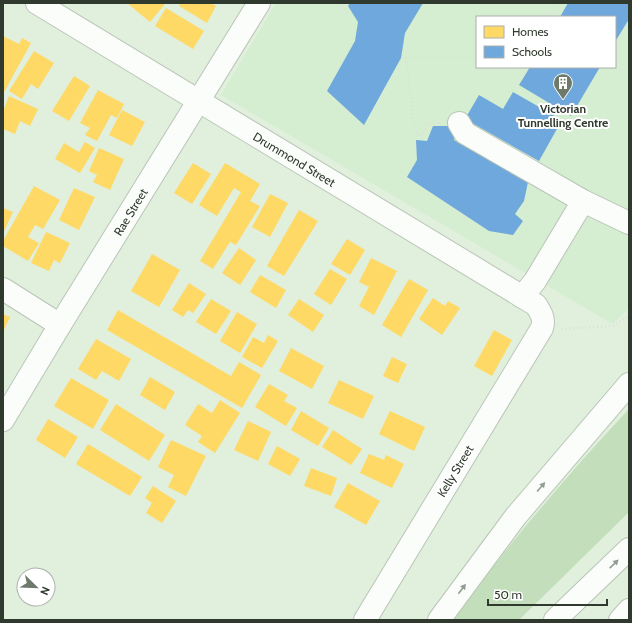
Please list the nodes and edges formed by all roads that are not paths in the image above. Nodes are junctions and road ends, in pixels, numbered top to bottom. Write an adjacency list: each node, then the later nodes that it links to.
1 (37, 3): 3 (main road, Drummond Street)
2 (259, 3): 3 (main road, Rae Street)
3 (199, 100): 8 (main road, Drummond Street); 9 (main road, Rae Street)
4 (459, 123): 5 (main road)
5 (583, 202): 6 (main road); 8 (main road)
6 (629, 223)
7 (3, 289): 9 (main road)
8 (522, 297): 10 (main road, Drummond Street)
9 (60, 325): 12 (main road, Rae Street)
10 (550, 325): 15 (main road, Kelly Street)
11 (629, 384): 16 (main road, one-way to 11)
12 (3, 420)
13 (629, 549): 17 (main road, one-way to 13)
14 (629, 610): 18 (main road)
15 (365, 620)
16 (439, 620)
17 (555, 620)
18 (620, 620)

